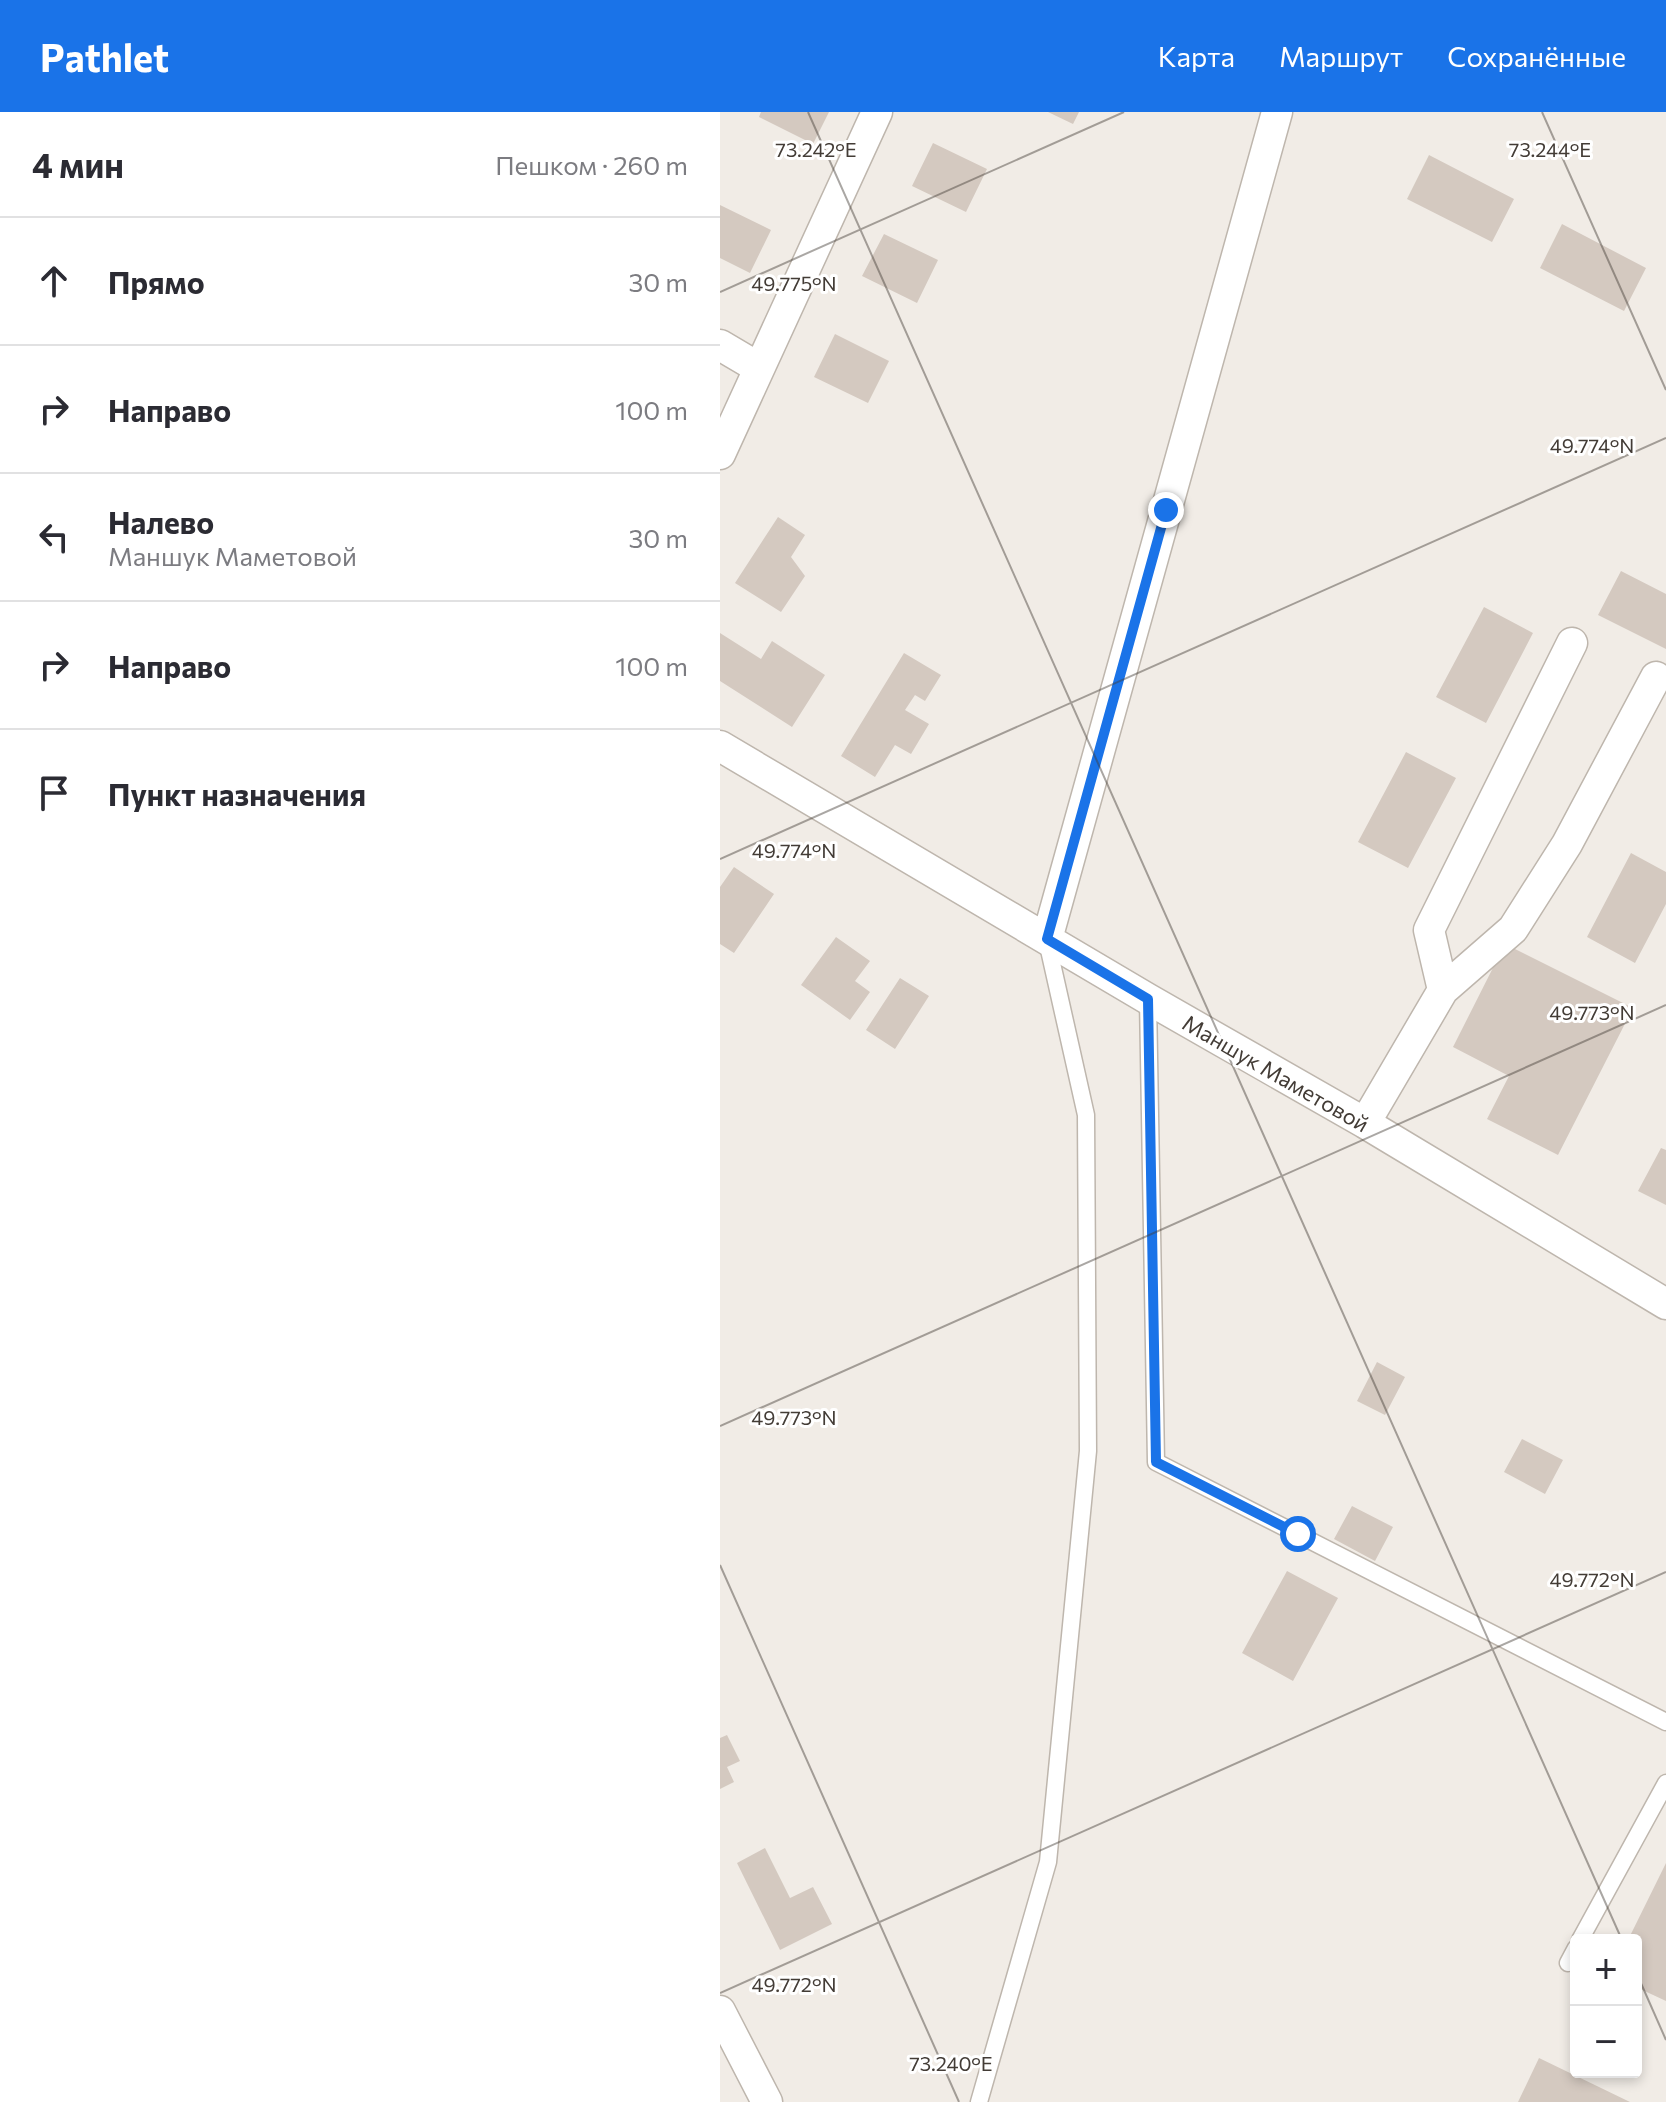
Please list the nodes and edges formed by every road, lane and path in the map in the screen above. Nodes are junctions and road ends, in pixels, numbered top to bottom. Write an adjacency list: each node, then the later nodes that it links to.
1 (877, 112): 4 (street)
2 (1277, 112): 9 (street)
3 (720, 345): 4 (street)
4 (759, 368): 5 (street)
5 (720, 454)
6 (1572, 643): 10 (street)
7 (1656, 677): 10 (street)
8 (720, 746): 9 (street, Маншук Маметовой)
9 (1047, 939): 11 (street, Маншук Маметовой); 19 (lane)
10 (1443, 990): 12 (street)
11 (1148, 999): 12 (street, Маншук Маметовой); 14 (lane)
12 (1365, 1123): 13 (street, Маншук Маметовой)
13 (1666, 1304)
14 (1666, 1722)
15 (1666, 1783): 16 (lane)
16 (1583, 1934)
17 (720, 2011): 18 (street)
18 (767, 2102)
19 (979, 2102)

